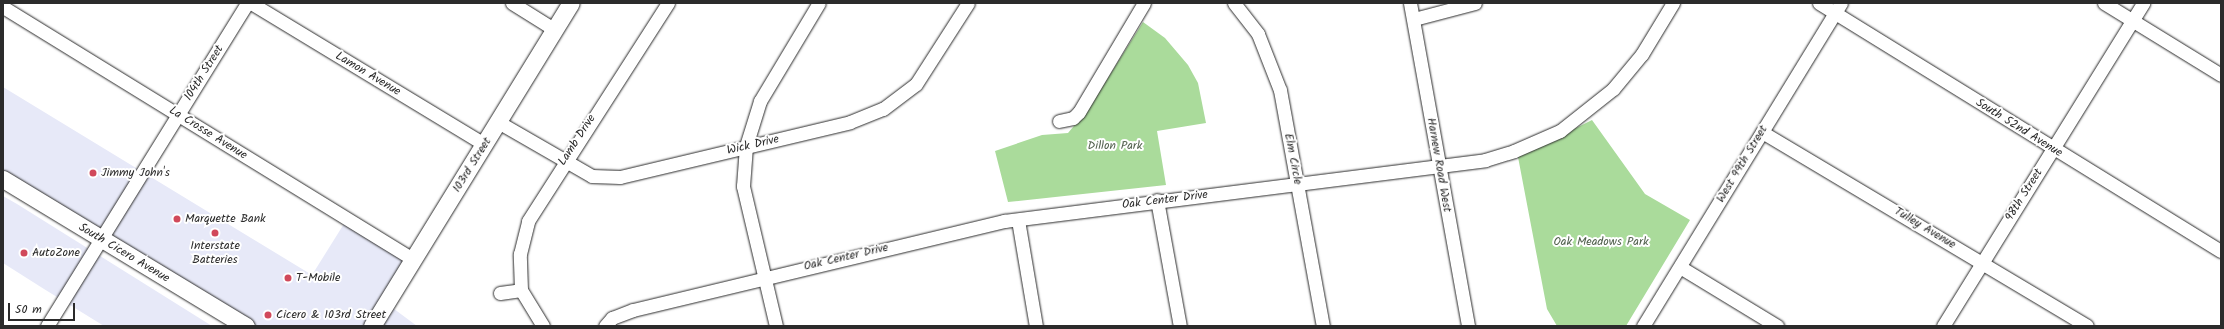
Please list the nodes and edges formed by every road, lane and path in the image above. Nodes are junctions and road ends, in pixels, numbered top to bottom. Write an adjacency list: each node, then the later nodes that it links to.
1 (247, 3): 22 (street, 104th Street)
2 (251, 3): 26 (street, Lamon Avenue)
3 (512, 3): 20 (street)
4 (571, 3): 20 (main road, 103rd Street)
5 (668, 3): 29 (street, Lamb Drive)
6 (819, 3): 27 (street)
7 (968, 3): 27 (street, Wick Drive)
8 (1144, 3): 23 (street)
9 (1234, 3): 32 (street, Elm Circle)
10 (1410, 3): 18 (street, Harnew Road West)
11 (1475, 3): 18 (street)
12 (1673, 3): 30 (street, Oak Center Drive)
13 (1818, 3): 17 (street, South 52nd Avenue)
14 (2104, 3): 19 (street)
15 (2143, 3): 19 (street, 98th Street)
16 (3, 7): 22 (street, La Crosse Avenue)
17 (1838, 8): 25 (street, West 99th Street); 28 (street, South 52nd Avenue)
18 (1414, 19): 30 (street, Harnew Road West)
19 (2132, 20): 21 (street); 28 (street, 98th Street)
20 (555, 30): 24 (main road, 103rd Street)
21 (2221, 74)
22 (178, 115): 35 (street, 104th Street); 37 (street, La Crosse Avenue)
23 (1059, 121)
24 (498, 122): 26 (main road, 103rd Street); 29 (street, Wick Drive)
25 (1762, 132): 38 (street, Tulley Avenue); 39 (street, West 99th Street)
26 (484, 144): 37 (main road, 103rd Street)
27 (746, 146): 29 (street, Wick Drive); 40 (street)
28 (2053, 148): 36 (street, South 52nd Avenue); 38 (street, 98th Street)
29 (564, 160): 41 (street, Lamb Drive)
30 (1438, 165): 32 (street, Oak Center Drive); 52 (street, Harnew Road West)
31 (3, 179): 35 (main road, South Cicero Avenue)
32 (1298, 183): 33 (street, Oak Center Drive); 51 (street, Elm Circle)
33 (1157, 200): 34 (street, Oak Center Drive); 50 (street)
34 (1018, 220): 40 (street, Oak Center Drive); 49 (street)
35 (101, 239): 43 (street, 104th Street); 44 (main road, South Cicero Avenue)
36 (2221, 251)
37 (413, 259): 45 (main road, 103rd Street)
38 (1982, 263): 55 (street, 98th Street); 56 (street, Tulley Avenue)
39 (1680, 267): 53 (street, West 99th Street); 54 (street)
40 (764, 276): 47 (street, Oak Center Drive); 48 (street)
41 (521, 290): 42 (street); 46 (street, Lamb Drive)
42 (500, 294)
43 (47, 326)
44 (246, 326)
45 (372, 326)
46 (543, 326)
47 (605, 326)
48 (776, 326)
49 (1036, 326)
50 (1180, 326)
51 (1323, 326)
52 (1468, 326)
53 (1643, 326)
54 (1777, 326)
55 (1943, 326)
56 (2087, 326)

